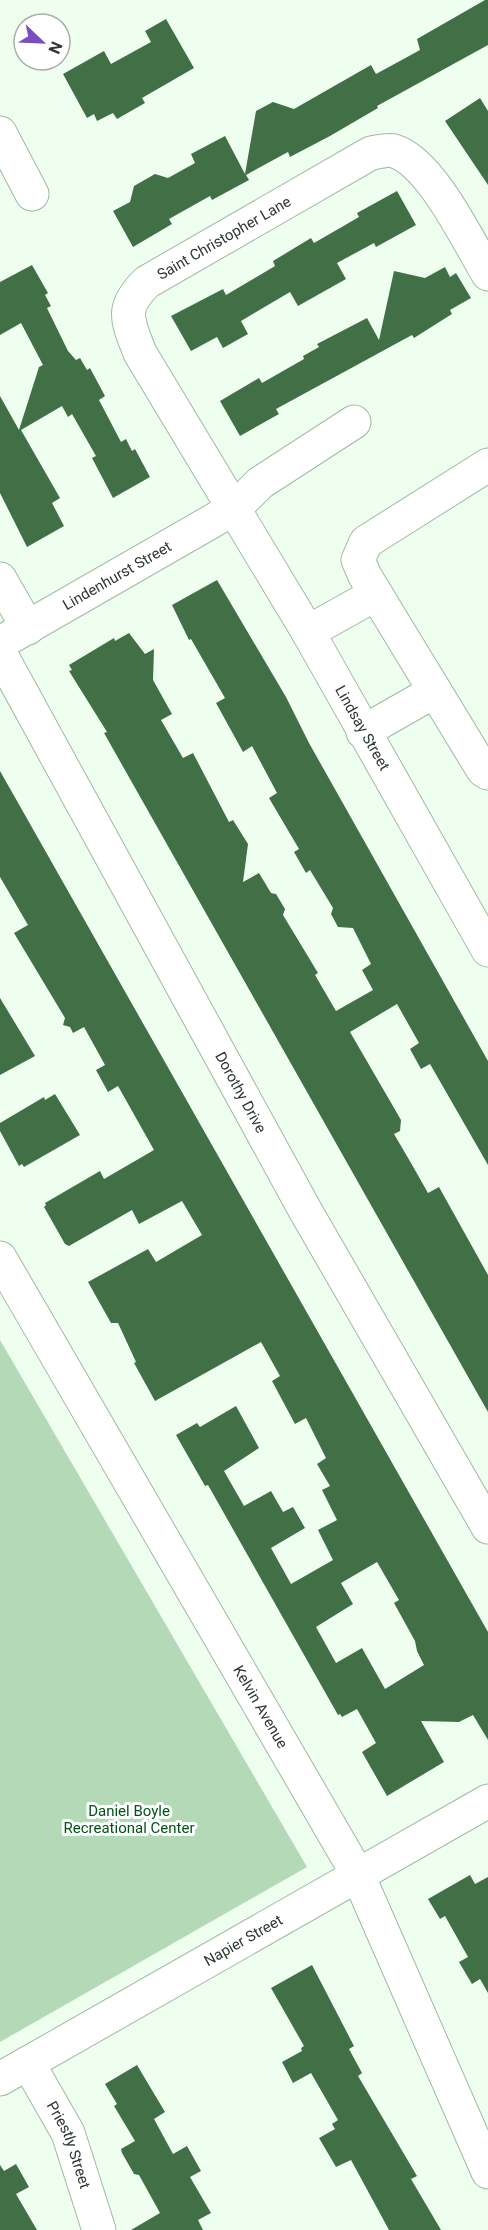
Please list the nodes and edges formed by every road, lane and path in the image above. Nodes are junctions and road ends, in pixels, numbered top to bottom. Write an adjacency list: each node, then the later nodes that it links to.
1 (0, 133): 2 (street)
2 (32, 194)
3 (488, 274): 6 (street, Saint Christopher Lane)
4 (354, 422): 6 (street, Lindenhurst Street)
5 (488, 465): 8 (street)
6 (235, 508): 9 (street, Lindenhurst Street); 10 (street, Lindsay Street)
7 (0, 579): 9 (street)
8 (376, 594): 10 (street); 13 (street)
9 (28, 628): 11 (street, Lindenhurst Street)
10 (308, 632): 14 (street, Lindsay Street)
11 (0, 643)
12 (0, 653): 18 (street, Dorothy Drive)
13 (435, 691): 14 (street); 15 (street)
14 (363, 732): 16 (street, Lindsay Street)
15 (488, 773)
16 (488, 950)
17 (0, 1258): 20 (street, Kelvin Avenue)
18 (488, 1527)
19 (488, 1801): 20 (street, Napier Street)
20 (358, 1875): 21 (street, Napier Street); 23 (street, Kelvin Avenue)
21 (28, 2063): 22 (street, Napier Street); 24 (street, Priestly Street)
22 (0, 2079)
23 (488, 2172)
24 (99, 2230)

